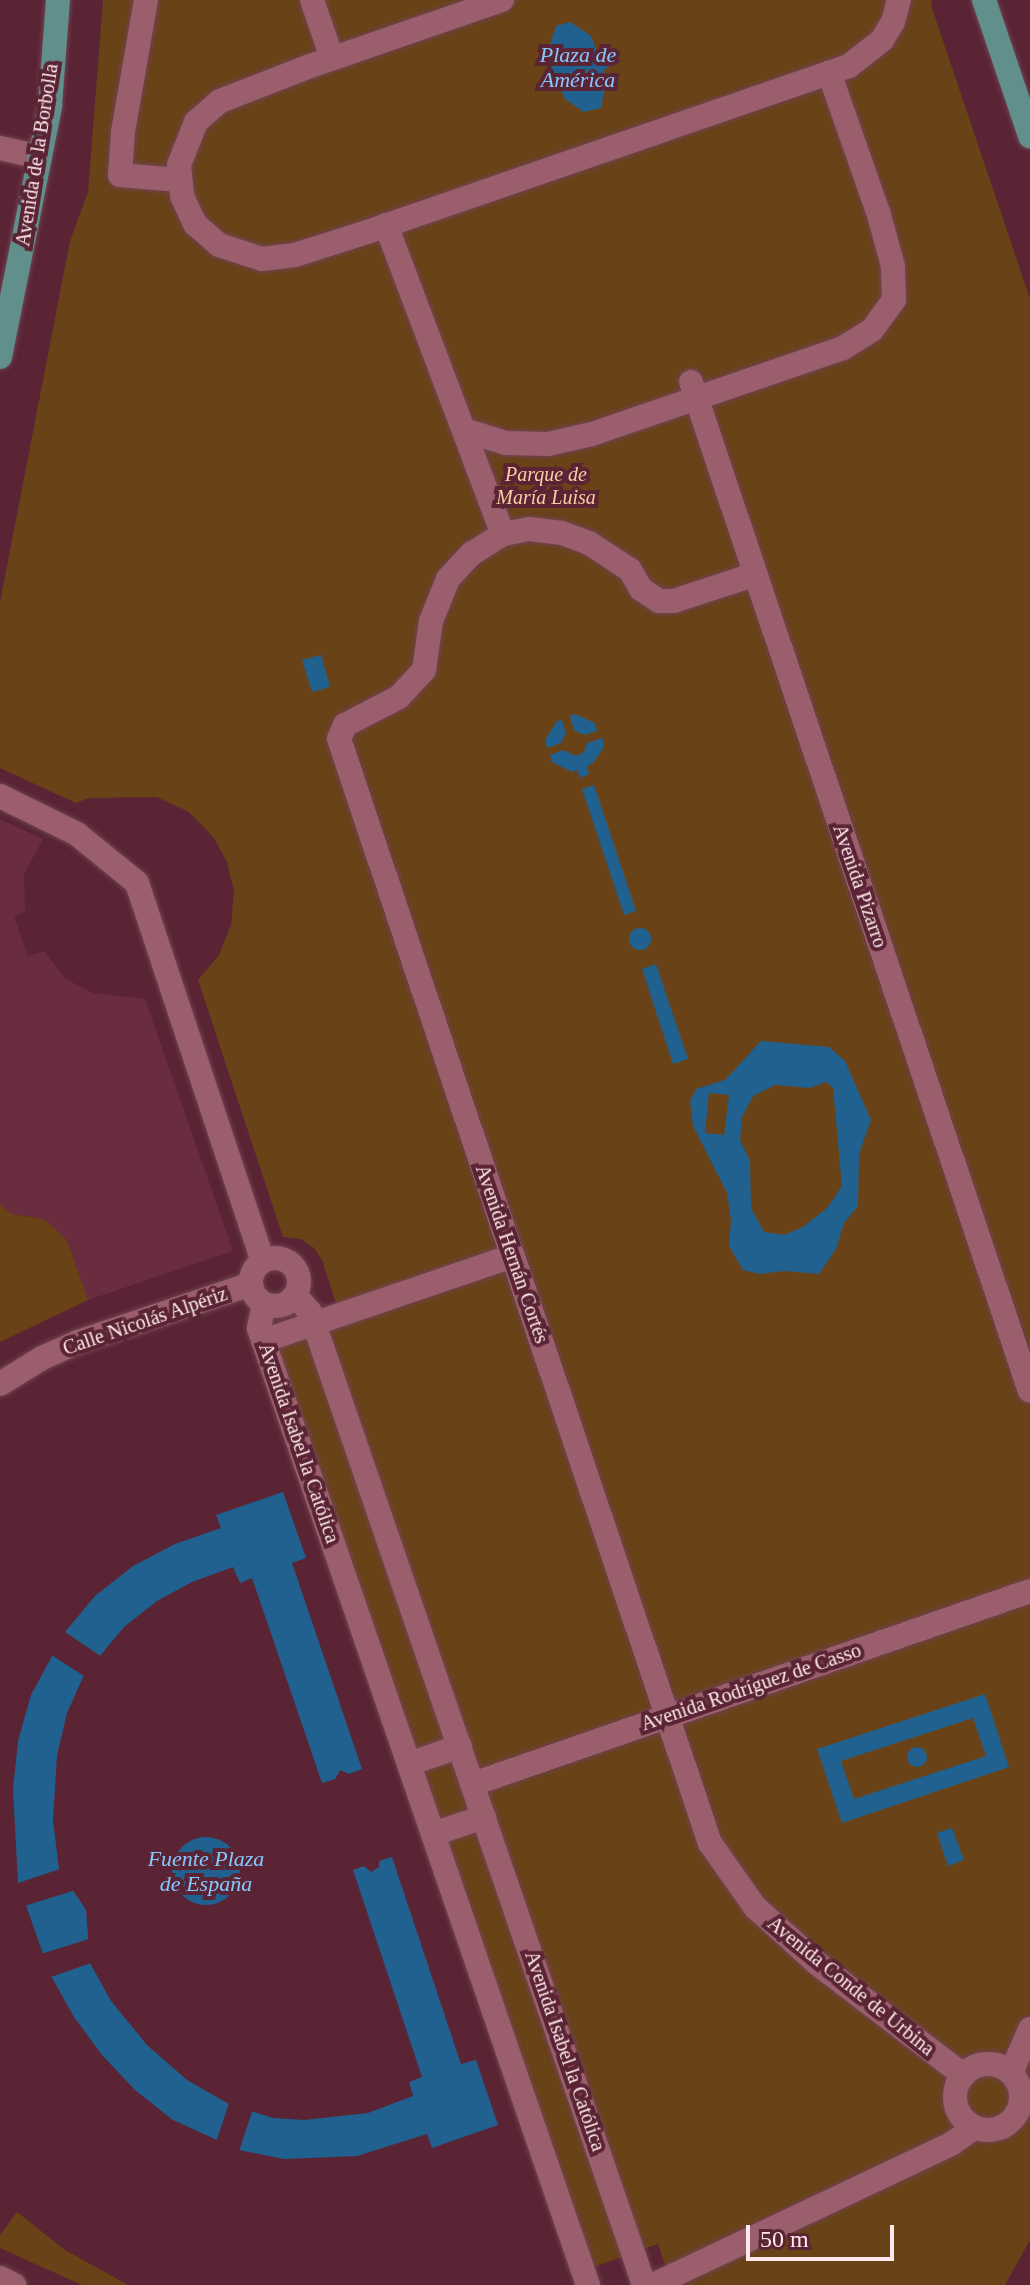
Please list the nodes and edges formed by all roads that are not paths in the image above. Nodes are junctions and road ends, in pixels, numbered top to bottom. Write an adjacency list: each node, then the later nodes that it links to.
1 (58, 0): 11 (main road, Avenida de la Borbolla)
2 (146, 0): 12 (street)
3 (312, 0): 7 (street)
4 (502, 0): 7 (street)
5 (899, 0): 8 (street)
6 (984, 0): 9 (main road)
7 (332, 58): 12 (street)
8 (829, 72): 13 (street); 15 (street)
9 (1030, 136)
10 (0, 148): 11 (street)
11 (40, 157): 14 (main road, Avenida de la Borbolla)
12 (179, 180): 13 (street)
13 (386, 225): 16 (street)
14 (0, 357)
15 (693, 389): 16 (street); 18 (street, Avenida Pizarro)
16 (464, 430): 17 (street)
17 (503, 534): 18 (street); 20 (street, Avenida Hernán Cortés)
18 (753, 575): 27 (street, Avenida Pizarro)
19 (0, 796): 21 (street)
20 (513, 1256): 24 (street); 29 (street, Avenida Hernán Cortés)
21 (263, 1261): 22 (street); 23 (street)
22 (257, 1294): 23 (street); 25 (street, Avenida Isabel la Católica); 26 (street, Calle Nicolás Alpériz)
23 (295, 1295): 24 (street)
24 (314, 1323): 25 (street); 30 (street)
25 (263, 1341): 31 (street, Avenida Isabel la Católica)
26 (0, 1384)
27 (1030, 1391)
28 (1030, 1591): 29 (street, Avenida Rodríguez de Casso)
29 (668, 1716): 32 (street, Avenida Rodríguez de Casso); 37 (street, Avenida Conde de Urbina)
30 (460, 1746): 31 (street); 32 (street, Avenida Isabel la Católica)
31 (409, 1764): 34 (street, Avenida Isabel la Católica)
32 (473, 1784): 33 (street, Avenida Isabel la Católica)
33 (484, 1817): 34 (street); 43 (street, Avenida Isabel la Católica)
34 (433, 1834): 42 (street)
35 (1030, 2029): 36 (street)
36 (1011, 2073): 37 (street); 38 (street)
37 (963, 2075): 39 (street)
38 (1022, 2126): 39 (street)
39 (974, 2128): 44 (street)
40 (0, 2278): 41 (street)
41 (14, 2285)
42 (588, 2285)
43 (644, 2285)
44 (653, 2285)

